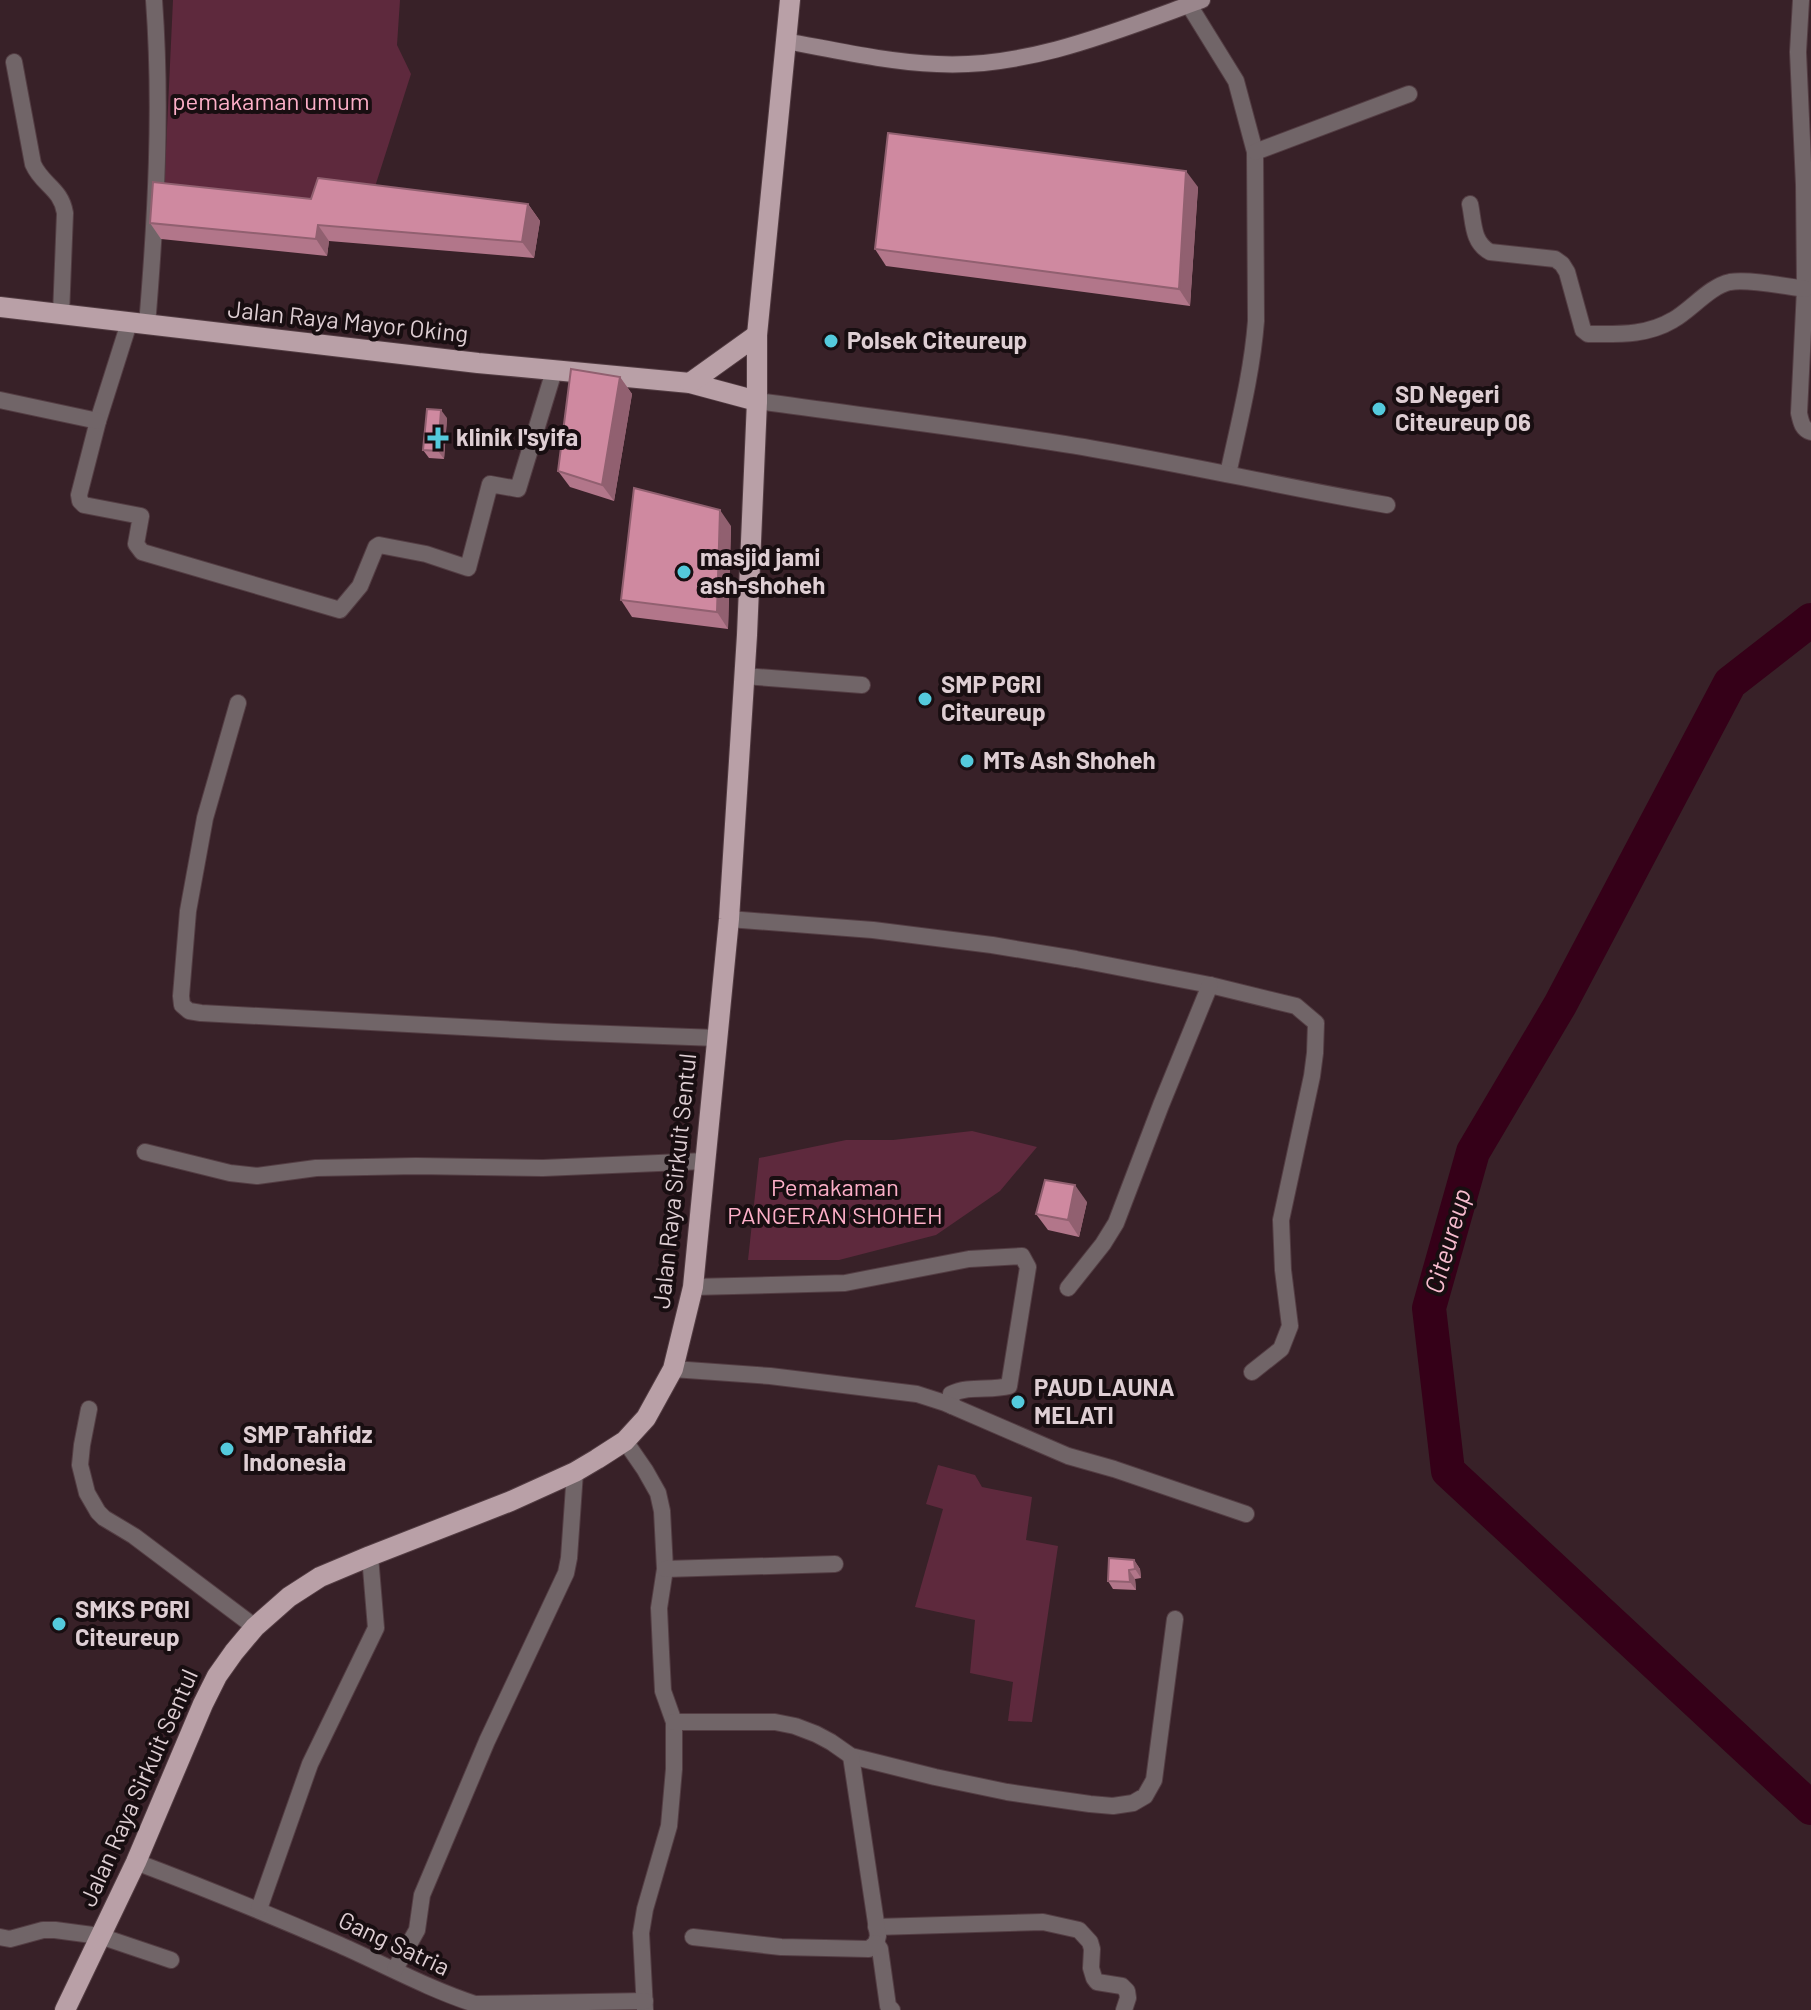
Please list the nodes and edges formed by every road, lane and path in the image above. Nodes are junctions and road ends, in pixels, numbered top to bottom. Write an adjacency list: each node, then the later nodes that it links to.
1 (154, 0): 13 (street)
2 (790, 0): 5 (main road, Jalan Raya Sirkuit Sentul)
3 (1801, 0): 10 (street)
4 (1191, 4): 5 (main road); 8 (street); 21 (street)
5 (785, 41): 14 (main road, Jalan Raya Sirkuit Sentul)
6 (14, 62): 12 (street)
7 (1409, 94): 8 (street)
8 (1255, 152): 21 (street)
9 (1470, 204): 10 (street)
10 (1805, 289): 20 (street)
11 (0, 307): 12 (main road, Jalan Raya Mayor Oking)
12 (61, 315): 13 (main road, Jalan Raya Mayor Oking)
13 (138, 324): 15 (main road, Jalan Raya Mayor Oking); 19 (street)
14 (757, 335): 16 (main road); 18 (main road, Jalan Raya Sirkuit Sentul)
15 (554, 371): 16 (main road, Jalan Raya Mayor Oking); 19 (street)
16 (690, 383): 18 (main road, Jalan Raya Mayor Oking)
17 (0, 400): 19 (street)
18 (757, 401): 21 (street); 23 (main road, Jalan Raya Sirkuit Sentul)
19 (98, 421)
20 (1811, 432)
21 (1223, 472): 22 (street)
22 (1387, 505)
23 (744, 676): 24 (street); 26 (main road, Jalan Raya Sirkuit Sentul)
24 (862, 685)
25 (238, 703): 28 (street)
26 (729, 919): 27 (street); 28 (main road, Jalan Raya Sirkuit Sentul)
27 (1210, 985): 32 (street); 34 (street)
28 (717, 1038): 30 (main road, Jalan Raya Sirkuit Sentul)
29 (145, 1152): 30 (street)
30 (705, 1161): 31 (main road, Jalan Raya Sirkuit Sentul)
31 (693, 1287): 33 (main road, Jalan Raya Sirkuit Sentul); 35 (street)
32 (1068, 1288)
33 (673, 1369): 35 (street); 37 (main road, Jalan Raya Sirkuit Sentul)
34 (1252, 1372)
35 (952, 1406): 39 (street)
36 (89, 1409): 44 (street)
37 (625, 1441): 38 (main road, Jalan Raya Sirkuit Sentul); 42 (street)
38 (575, 1472): 40 (main road, Jalan Raya Sirkuit Sentul); 54 (street)
39 (1246, 1514)
40 (370, 1556): 44 (main road, Jalan Raya Sirkuit Sentul); 48 (street)
41 (835, 1564): 42 (street)
42 (665, 1569): 45 (street)
43 (1175, 1619): 46 (street)
44 (255, 1627): 47 (main road, Jalan Raya Sirkuit Sentul)
45 (674, 1722): 46 (street); 56 (street)
46 (851, 1756): 49 (street)
47 (136, 1862): 48 (street, Gang Satria); 50 (main road, Jalan Raya Sirkuit Sentul)
48 (259, 1909): 54 (street, Gang Satria)
49 (876, 1935): 52 (street); 58 (street); 59 (street)
50 (100, 1936): 51 (street); 53 (street); 57 (main road, Jalan Raya Sirkuit Sentul)
51 (0, 1937)
52 (693, 1937)
53 (171, 1960)
54 (395, 1969): 55 (street, Gang Satria)
55 (447, 2003): 56 (street, Gang Satria)
56 (645, 2006)
57 (65, 2010)
58 (892, 2010)
59 (1124, 2010)

